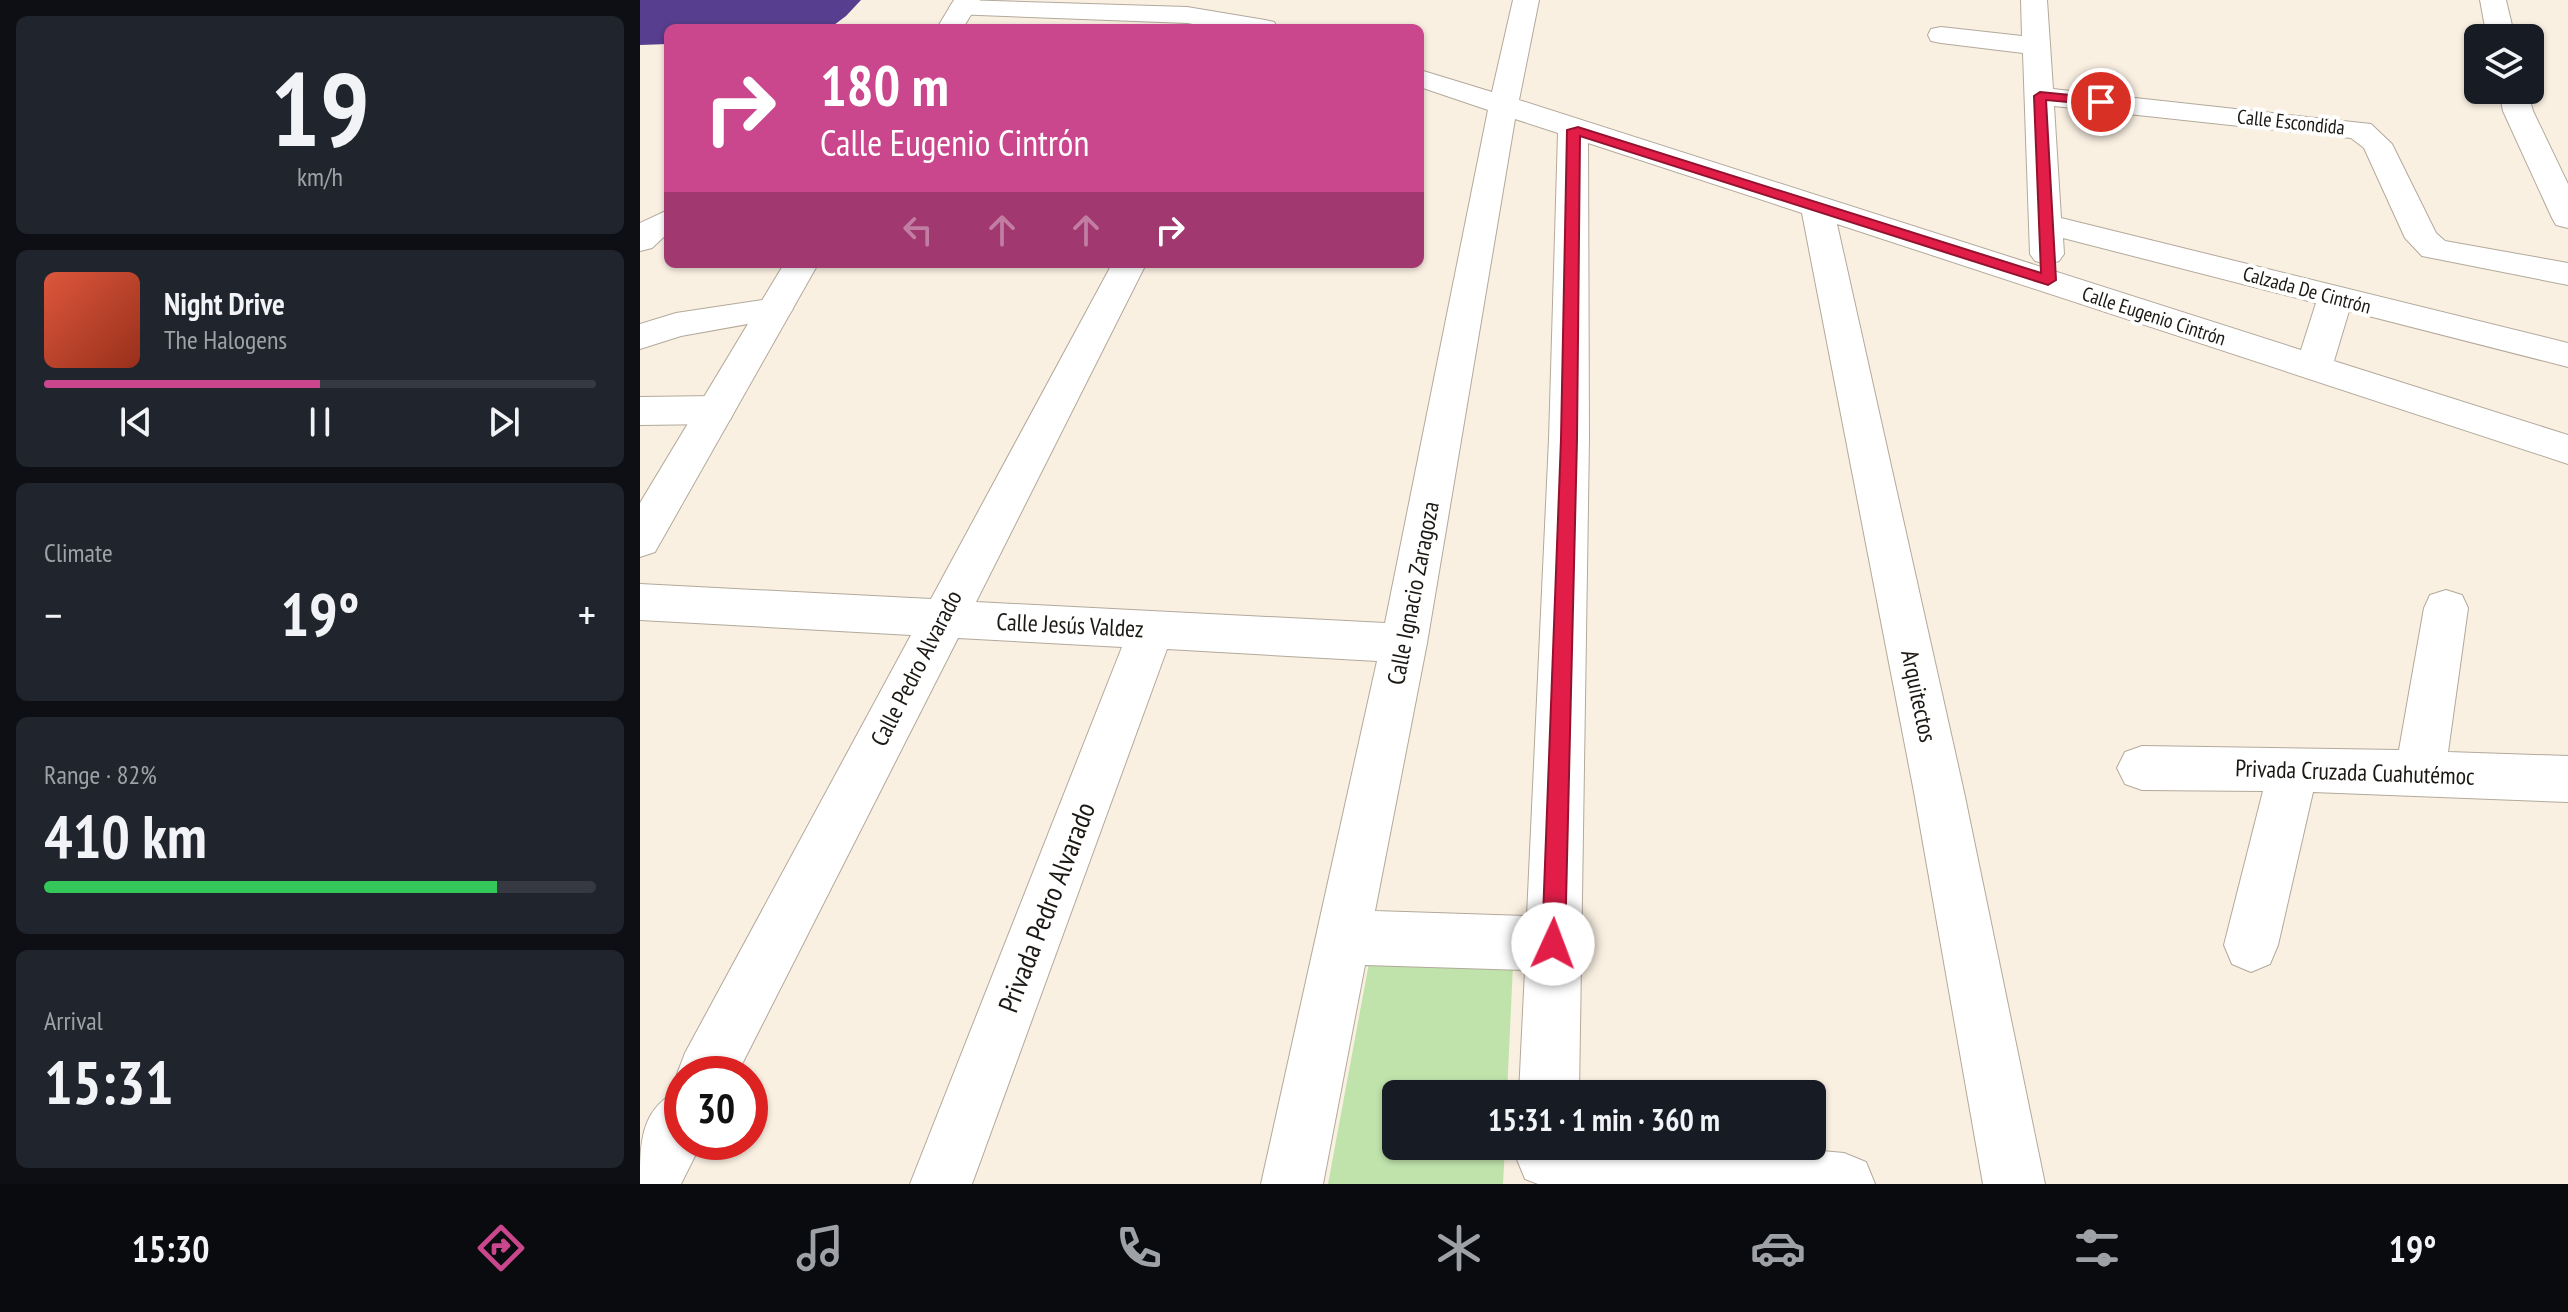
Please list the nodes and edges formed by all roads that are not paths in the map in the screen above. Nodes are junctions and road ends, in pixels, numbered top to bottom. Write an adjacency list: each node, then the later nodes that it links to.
1 (1526, 0): 12 (street, Calle Ignacio Zaragoza)
2 (2034, 0): 8 (street)
3 (2493, 0): 6 (street)
4 (960, 12): 5 (street)
5 (1240, 24)
6 (2498, 24)
7 (1941, 35): 8 (street)
8 (2035, 46): 10 (street)
9 (1424, 79): 12 (street, Calle Eugenio Cintrón)
10 (2040, 96): 17 (street); 21 (street, Calle Escondida)
11 (2516, 104): 15 (street)
12 (1503, 106): 13 (street, Calle Eugenio Cintrón); 36 (street, Calle Ignacio Zaragoza)
13 (1573, 130): 14 (street, Calle Eugenio Cintrón); 42 (street)
14 (1817, 209): 22 (street, Calle Eugenio Cintrón); 52 (street, Arquitectos)
15 (2568, 218)
16 (664, 222): 18 (street)
17 (2046, 224): 22 (street); 23 (street, Calzada De Cintrón)
18 (640, 241)
19 (799, 268): 24 (street)
20 (1127, 268): 34 (street, Calle Pedro Alvarado)
21 (2568, 274)
22 (2048, 280): 27 (street, Calle Eugenio Cintrón)
23 (2335, 299): 26 (street, Calzada De Cintrón); 27 (street)
24 (775, 309): 25 (street); 28 (street)
25 (640, 337)
26 (2568, 355)
27 (2314, 367): 30 (street, Calle Eugenio Cintrón)
28 (716, 410): 29 (street); 31 (street)
29 (640, 411)
30 (2568, 450)
31 (640, 540)
32 (640, 602): 34 (street, Calle Jesús Valdez)
33 (2446, 608): 39 (street)
34 (942, 617): 35 (street, Calle Jesús Valdez); 44 (street, Calle Pedro Alvarado)
35 (1152, 629): 36 (street, Calle Jesús Valdez); 49 (street, Privada Pedro Alvarado)
36 (1404, 643): 41 (street, Calle Ignacio Zaragoza)
37 (2142, 768): 38 (street, Privada Cruzada Cuahutémoc)
38 (2293, 769): 39 (street, Privada Cruzada Cuahutémoc); 43 (street)
39 (2420, 774): 40 (street, Privada Cruzada Cuahutémoc)
40 (2568, 779)
41 (1343, 937): 42 (street); 50 (street, Calle Ignacio Zaragoza)
42 (1553, 944): 45 (street)
43 (2251, 945)
44 (715, 1056)
45 (1549, 1080)
46 (664, 1153): 48 (street)
47 (1547, 1162): 51 (street)
48 (648, 1184)
49 (941, 1184)
50 (1292, 1184)
51 (1844, 1184)
52 (2014, 1184)

